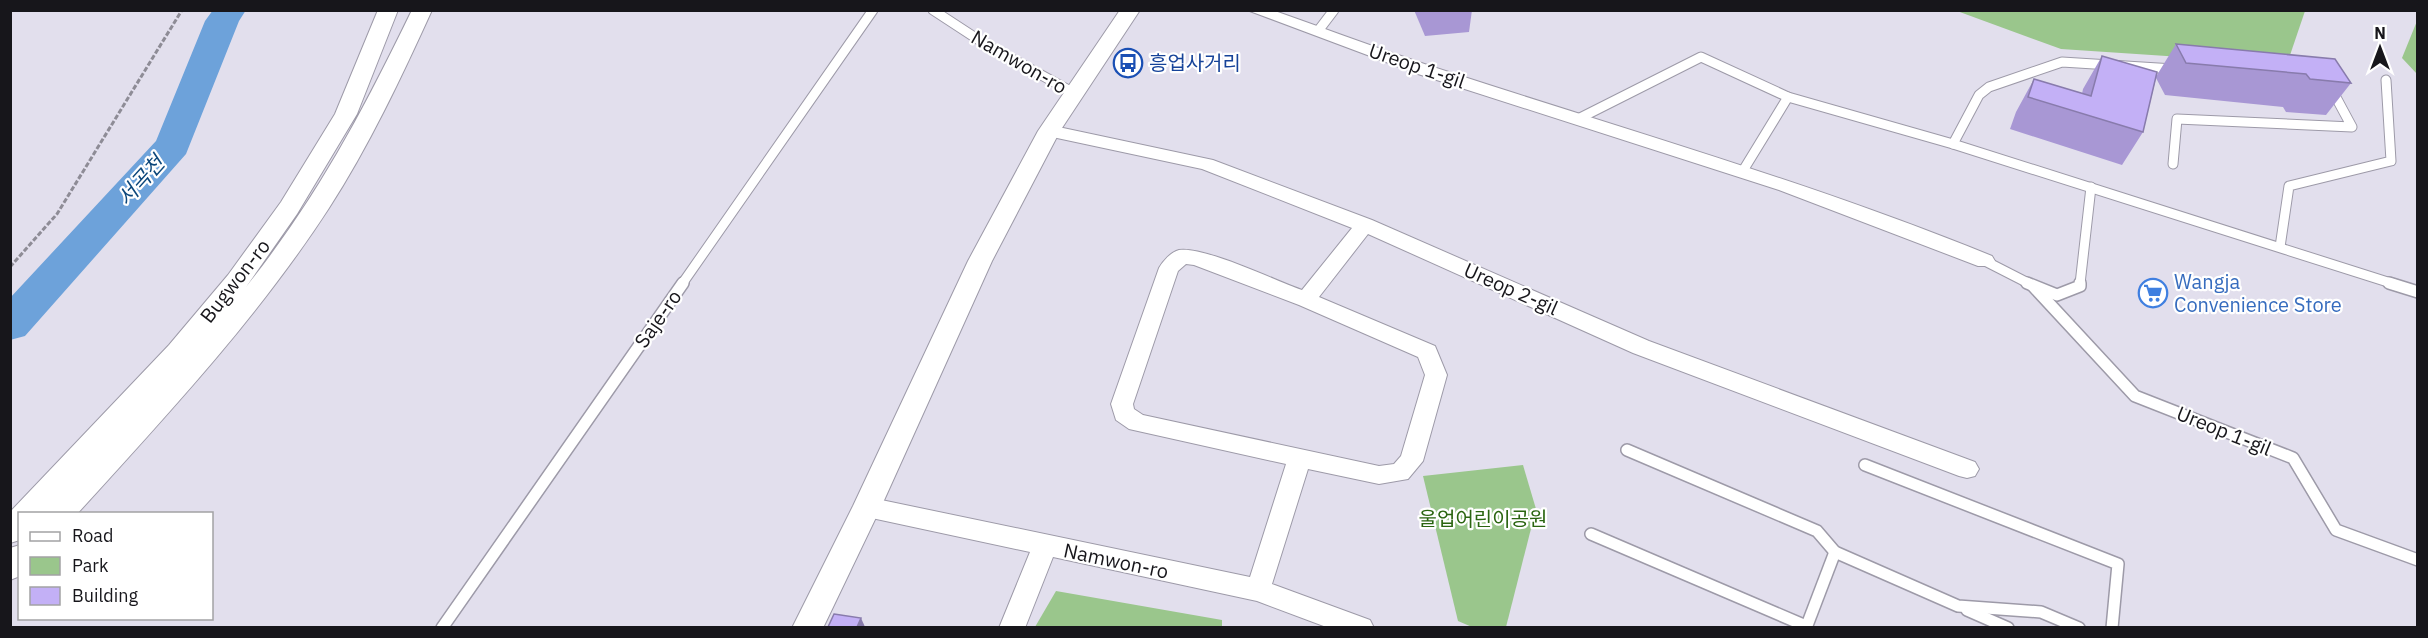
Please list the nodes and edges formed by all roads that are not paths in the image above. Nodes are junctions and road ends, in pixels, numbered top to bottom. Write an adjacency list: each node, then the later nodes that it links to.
1 (388, 10): 31 (street, Bugwon-ro)
2 (422, 10): 32 (street, Bugwon-ro)
3 (873, 10): 39 (lane, Saje-ro)
4 (933, 10): 12 (lane, Namwon-ro)
5 (1130, 10): 12 (street, Namwon-ro)
6 (1255, 10): 8 (street, Ureop 1-gil)
7 (1334, 10): 8 (lane)
8 (1318, 31): 14 (street, Ureop 1-gil)
9 (2182, 70): 16 (lane)
10 (2326, 79): 17 (lane)
11 (2386, 80): 21 (lane)
12 (1074, 93): 15 (street, Namwon-ro)
13 (1788, 97): 14 (lane); 16 (lane); 18 (lane)
14 (1580, 118): 18 (street, Ureop 1-gil)
15 (1049, 131): 20 (street, Ureop 2-gil); 30 (street, Namwon-ro)
16 (1953, 144): 19 (lane)
17 (2173, 164)
18 (1744, 169): 22 (street, Ureop 1-gil)
19 (2091, 187): 21 (lane); 23 (lane, Ureop 1-gil)
20 (1365, 225): 25 (street); 29 (street, Ureop 2-gil)
21 (2280, 247): 24 (lane)
22 (1985, 261): 23 (lane, Ureop 1-gil)
23 (2033, 286): 36 (lane, Ureop 1-gil)
24 (2418, 292)
25 (1306, 300): 27 (street); 27 (street)
26 (1627, 450): 35 (lane)
27 (1300, 457): 37 (street)
28 (1865, 465): 46 (lane)
29 (1967, 469)
30 (867, 507): 34 (street, Namwon-ro); 40 (street, Namwon-ro)
31 (28, 512)
32 (60, 512)
33 (1591, 534): 43 (lane)
34 (1045, 546): 37 (street, Namwon-ro); 41 (street)
35 (1835, 552): 38 (lane); 43 (lane)
36 (2418, 560)
37 (1258, 590): 42 (street, Namwon-ro)
38 (1958, 606): 44 (lane); 45 (lane)
39 (442, 627)
40 (807, 627)
41 (1012, 627)
42 (1361, 627)
43 (1806, 627)
44 (2008, 627)
45 (2079, 627)
46 (2112, 627)

